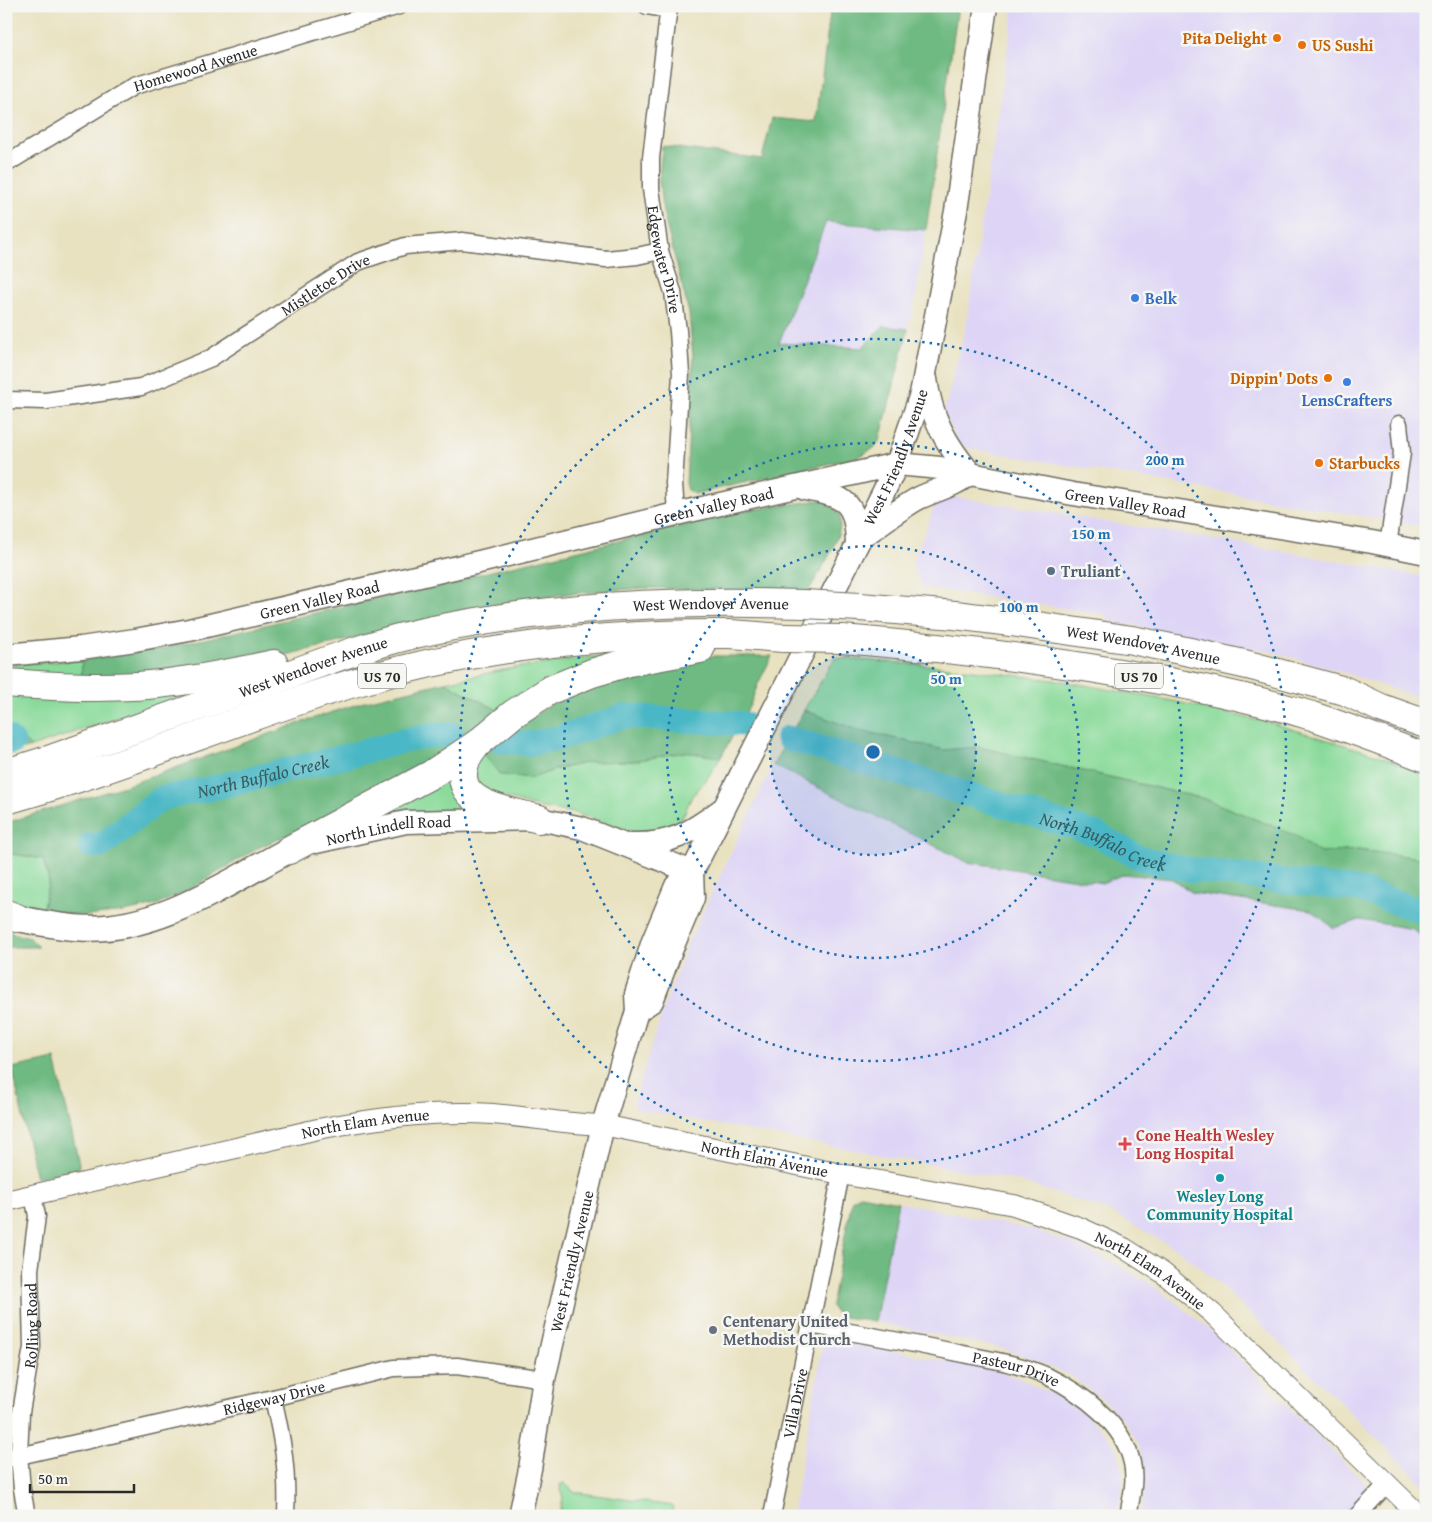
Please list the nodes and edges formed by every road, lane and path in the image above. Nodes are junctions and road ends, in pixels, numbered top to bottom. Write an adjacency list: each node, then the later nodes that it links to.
1 (400, 6): 5 (street, Homewood Avenue)
2 (648, 6): 4 (street)
3 (986, 6): 7 (main road, West Friendly Avenue)
4 (669, 8): 6 (street, Edgewater Drive)
5 (6, 164)
6 (660, 251): 8 (street, Mistletoe Drive); 13 (street, Edgewater Drive)
7 (926, 371): 10 (main road, West Friendly Avenue); 11 (main road)
8 (6, 400)
9 (1399, 424): 15 (street)
10 (897, 464): 11 (main road, Green Valley Road); 12 (main road, Green Valley Road); 14 (main road, West Friendly Avenue)
11 (970, 474): 14 (main road); 15 (main road, Green Valley Road)
12 (794, 488): 13 (main road, Green Valley Road); 14 (main road)
13 (676, 514): 19 (main road, Green Valley Road)
14 (859, 542): 28 (main road, West Friendly Avenue)
15 (1388, 546): 16 (main road, Green Valley Road)
16 (1426, 553)
17 (780, 638): 24 (highway); 25 (highway, West Wendover Avenue / US 70, bridge); 27 (highway, West Wendover Avenue / US 70)
18 (373, 645): 20 (highway); 21 (highway, West Wendover Avenue / US 70, bridge); 26 (highway, West Wendover Avenue / US 70)
19 (6, 655)
20 (6, 683)
21 (1345, 691): 22 (highway); 23 (highway, West Wendover Avenue / US 70)
22 (1426, 710)
23 (1426, 724)
24 (477, 744): 29 (highway); 31 (highway)
25 (1426, 758)
26 (6, 773)
27 (6, 800)
28 (723, 808): 30 (main road); 32 (main road, West Friendly Avenue)
29 (539, 819): 30 (main road, North Lindell Road); 31 (main road, North Lindell Road)
30 (625, 844): 32 (main road, North Lindell Road)
31 (289, 850): 33 (main road, North Lindell Road)
32 (692, 872): 34 (main road, West Friendly Avenue)
33 (10, 916)
34 (603, 1125): 35 (street, North Elam Avenue); 36 (street, North Elam Avenue); 39 (main road, West Friendly Avenue)
35 (841, 1174): 38 (street, Villa Drive); 42 (street, North Elam Avenue)
36 (33, 1195): 37 (street, North Elam Avenue); 41 (street, Rolling Road)
37 (6, 1201)
38 (810, 1325): 46 (street, Villa Drive); 47 (street, Pasteur Drive)
39 (544, 1379): 40 (street, Ridgeway Drive); 45 (main road, West Friendly Avenue)
40 (273, 1398): 41 (street, Ridgeway Drive); 44 (street)
41 (13, 1457): 43 (street, Rolling Road)
42 (1387, 1484): 48 (street); 49 (street, North Elam Avenue)
43 (26, 1516)
44 (286, 1516)
45 (520, 1516)
46 (772, 1516)
47 (1128, 1516)
48 (1357, 1516)
49 (1420, 1516)

